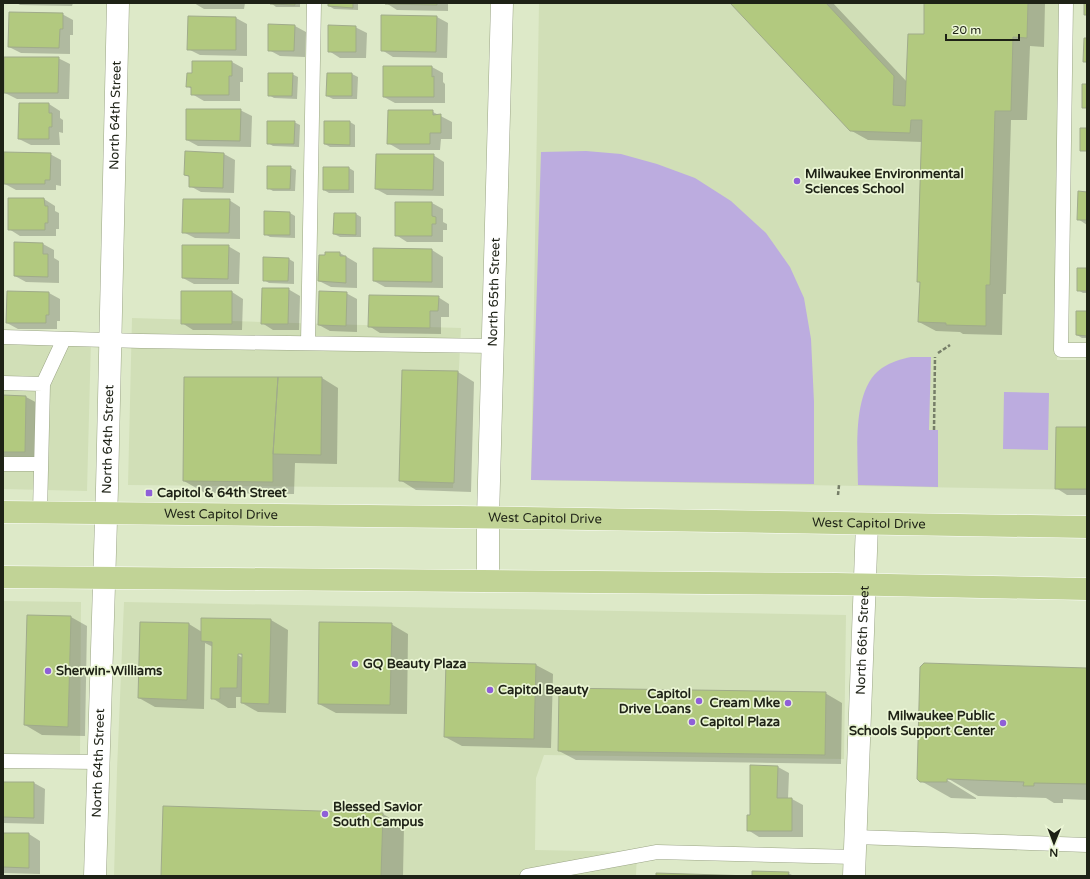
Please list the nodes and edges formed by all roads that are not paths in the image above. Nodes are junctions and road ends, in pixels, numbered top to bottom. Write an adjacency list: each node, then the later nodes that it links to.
1 (118, 3): 7 (street, North 64th Street)
2 (314, 3): 8 (lane)
3 (502, 3): 9 (street, North 65th Street)
4 (1066, 3): 10 (lane)
5 (3, 337): 6 (lane)
6 (64, 339): 7 (lane); 12 (lane)
7 (111, 340): 8 (lane); 17 (street, North 64th Street)
8 (308, 343): 9 (lane)
9 (493, 346): 18 (street, North 65th Street)
10 (1087, 350)
11 (3, 383): 12 (lane)
12 (43, 384): 14 (lane)
13 (3, 464): 14 (lane)
14 (42, 464): 16 (lane)
15 (3, 512): 16 (main road, West Capitol Drive)
16 (40, 513): 17 (main road, West Capitol Drive)
17 (106, 513): 18 (main road, West Capitol Drive); 22 (street, North 64th Street)
18 (488, 518): 19 (main road, West Capitol Drive); 23 (street, North 65th Street)
19 (867, 524): 20 (main road, West Capitol Drive); 24 (street, North 66th Street)
20 (1087, 527)
21 (3, 577): 22 (main road)
22 (105, 578): 23 (main road); 27 (street, North 64th Street)
23 (488, 580): 24 (main road)
24 (865, 584): 25 (main road); 29 (street, North 66th Street)
25 (1087, 589)
26 (3, 761): 27 (lane)
27 (99, 762): 30 (street, North 64th Street)
28 (1087, 845): 29 (lane)
29 (855, 857): 31 (lane)
30 (95, 876)
31 (527, 876)

